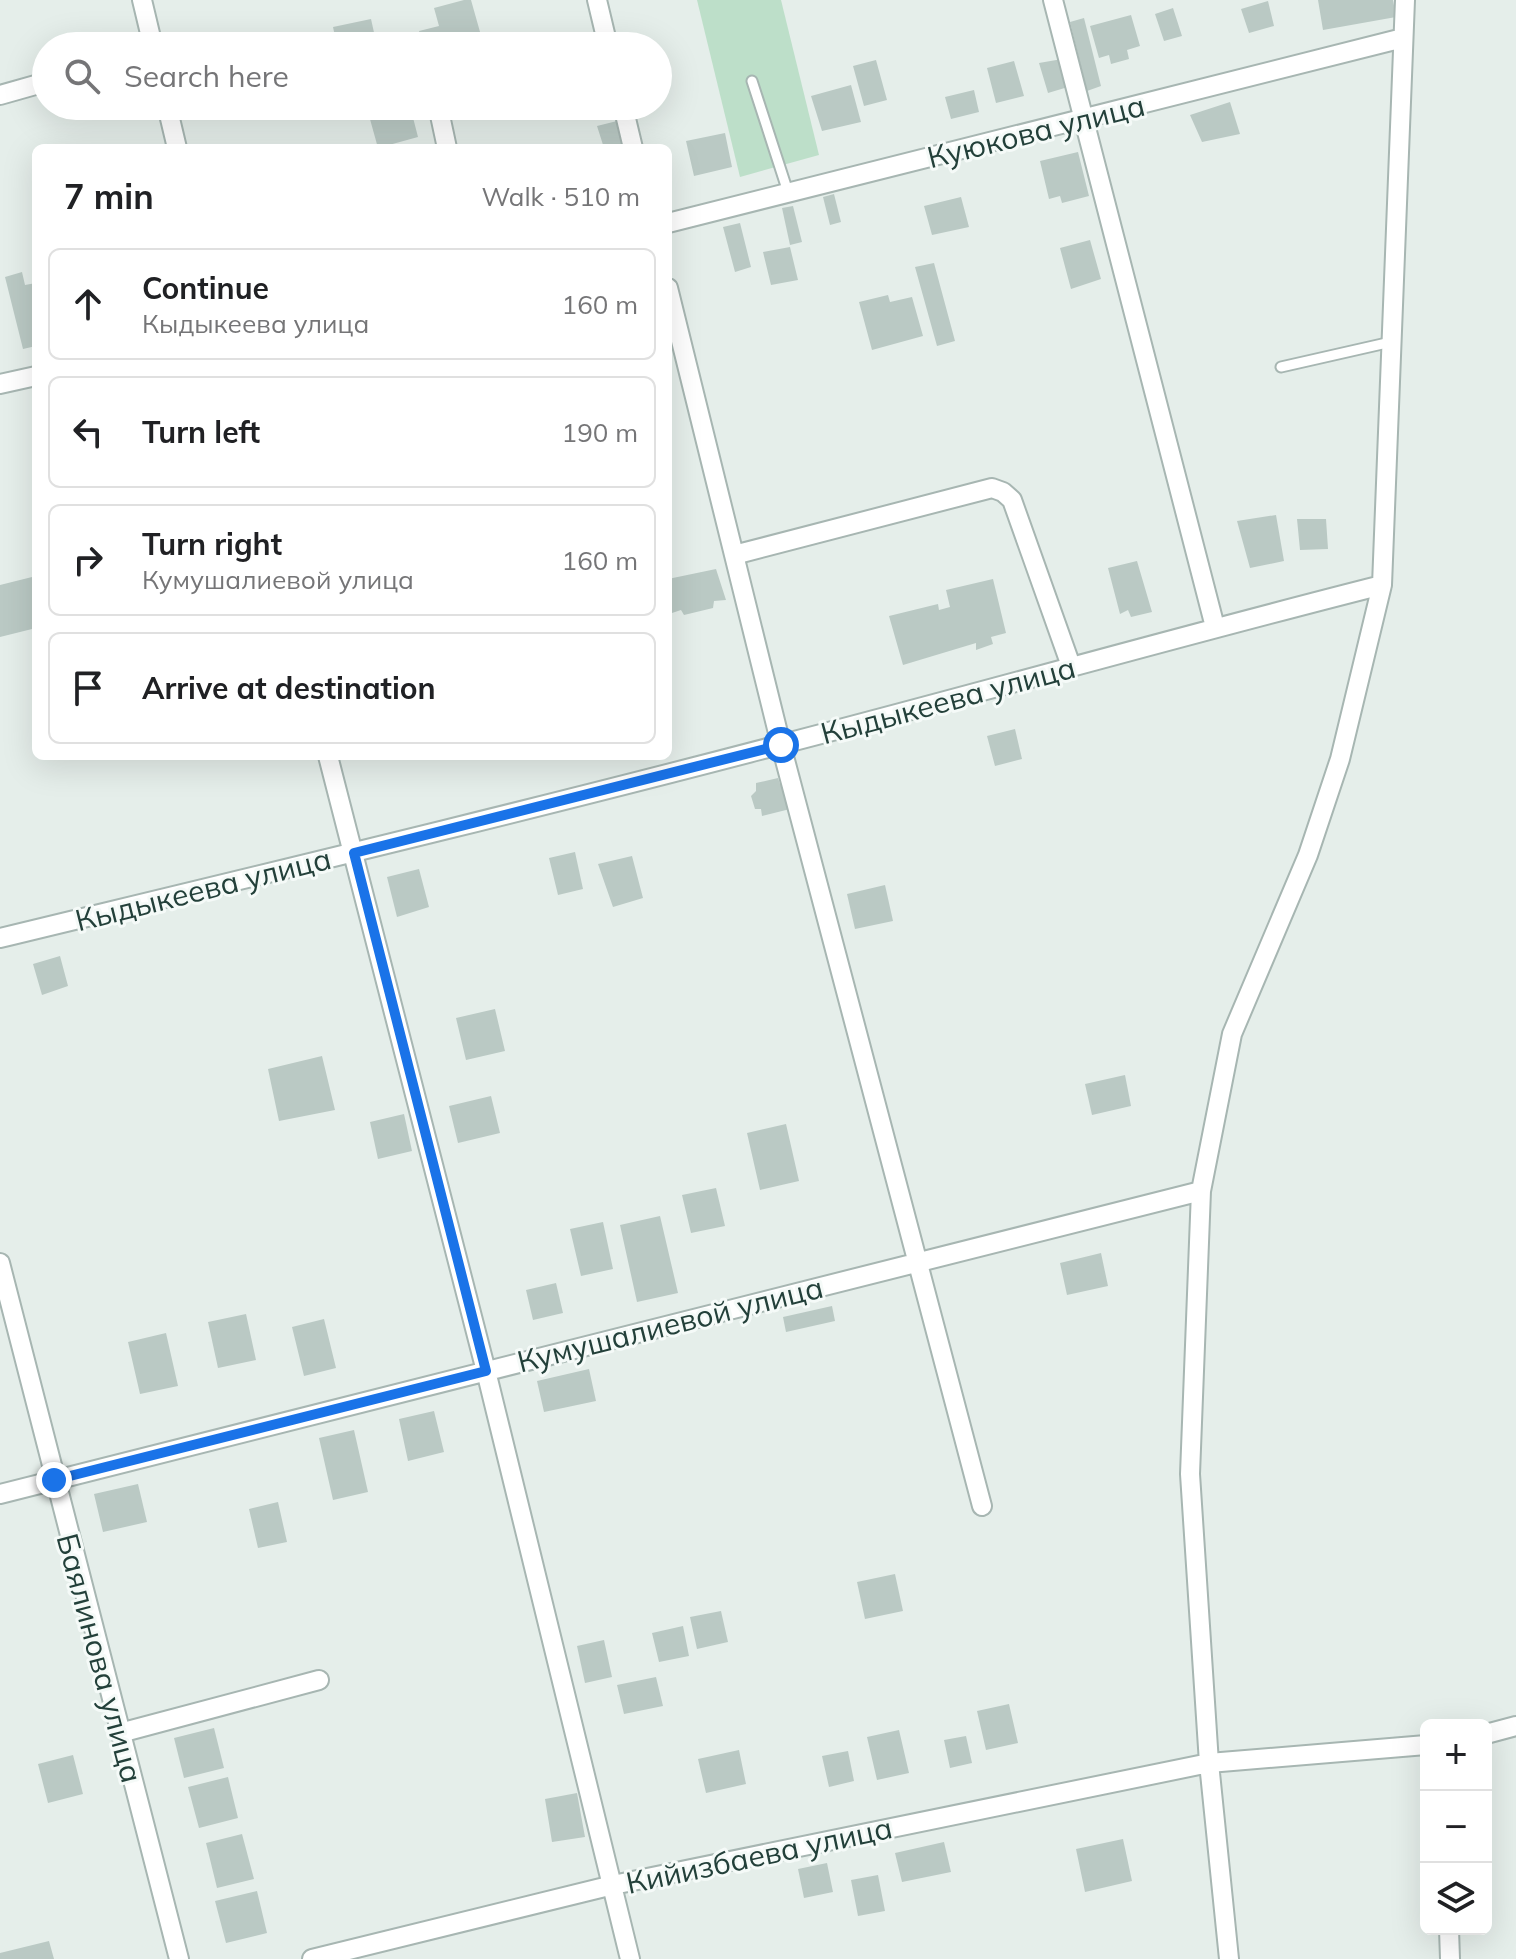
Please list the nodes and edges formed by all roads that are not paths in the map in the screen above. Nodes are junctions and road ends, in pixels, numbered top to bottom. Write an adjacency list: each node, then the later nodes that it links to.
1 (142, 0): 5 (street)
2 (597, 0): 6 (street)
3 (1053, 0): 14 (street)
4 (1405, 0): 7 (street)
5 (150, 32)
6 (605, 32)
7 (1403, 38): 14 (street, Куюкова улица); 21 (street)
8 (752, 81): 18 (lane)
9 (32, 86): 10 (street)
10 (0, 95)
11 (170, 120): 15 (street)
12 (441, 120): 16 (street)
13 (626, 120): 17 (street)
14 (1085, 120): 18 (street, Куюкова улица); 27 (street)
15 (176, 144)
16 (446, 144)
17 (632, 144)
18 (788, 193): 19 (street, Куюкова улица)
19 (672, 222)
20 (672, 304): 25 (street)
21 (1391, 342): 22 (lane); 26 (street)
22 (1281, 367)
23 (32, 377): 24 (street)
24 (0, 384)
25 (734, 555): 28 (street); 29 (street)
26 (1382, 585): 27 (street, Кыдыкеева улица); 33 (street)
27 (1215, 627): 28 (street, Кыдыкеева улица)
28 (1071, 666): 29 (street, Кыдыкеева улица)
29 (781, 745): 31 (street, Кыдыкеева улица); 34 (street)
30 (329, 760): 31 (street)
31 (354, 853): 32 (street, Кыдыкеева улица); 36 (street)
32 (0, 938)
33 (1201, 1191): 34 (street, Кумушалиевой улица); 45 (street)
34 (917, 1262): 36 (street, Кумушалиевой улица); 39 (street)
35 (0, 1263): 37 (street, Баялинова улица)
36 (486, 1371): 37 (street, Кумушалиевой улица); 46 (street)
37 (54, 1480): 38 (street, Кумушалиевой улица); 43 (street, Баялинова улица)
38 (0, 1494)
39 (982, 1506)
40 (319, 1680): 43 (street)
41 (1516, 1726): 42 (street)
42 (1492, 1732)
43 (120, 1733): 48 (street, Баялинова улица)
44 (1420, 1745): 45 (street, Кийизбаева улица)
45 (1209, 1763): 46 (street, Кийизбаева улица); 51 (street)
46 (613, 1885): 49 (street, Кийизбаева улица); 50 (street)
47 (1449, 1935): 52 (street)
48 (179, 1959)
49 (312, 1959)
50 (630, 1959)
51 (1229, 1959)
52 (1450, 1959)

